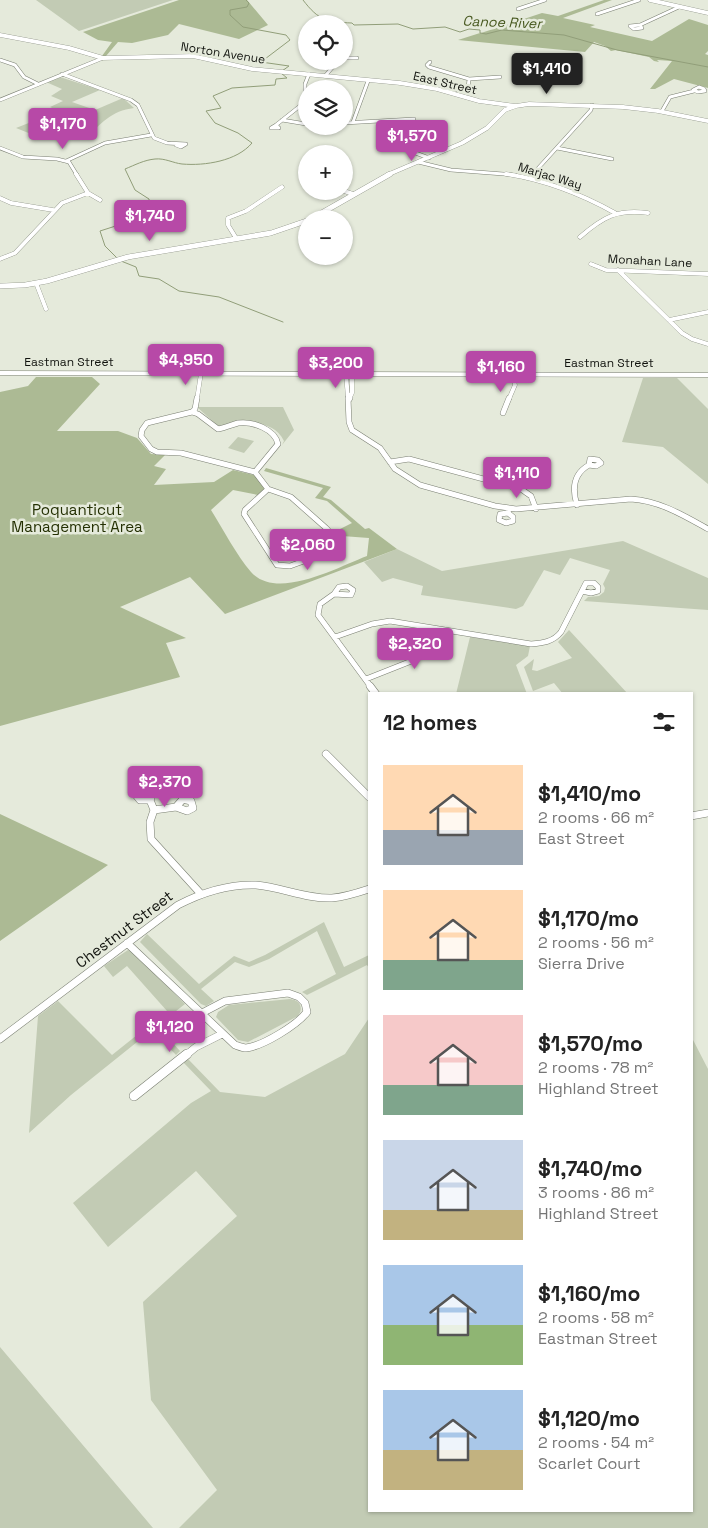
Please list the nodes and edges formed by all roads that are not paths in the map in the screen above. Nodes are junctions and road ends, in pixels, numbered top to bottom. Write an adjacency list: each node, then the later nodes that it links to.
1 (545, 0): 5 (street)
2 (639, 0): 7 (street)
3 (650, 0): 4 (street)
4 (679, 8): 6 (street); 8 (street)
5 (518, 9)
6 (708, 12)
7 (597, 14)
8 (640, 25)
9 (0, 35): 10 (street, Norton Avenue)
10 (103, 58): 14 (street); 15 (street, Norton Avenue)
11 (0, 60): 21 (street)
12 (430, 62): 18 (street)
13 (331, 70): 16 (street)
14 (62, 74): 21 (street); 34 (street)
15 (309, 74): 16 (street, Norton Avenue); 29 (street)
16 (326, 76): 19 (street, Norton Avenue)
17 (500, 77): 18 (street)
18 (469, 79): 22 (street)
19 (368, 81): 20 (street, Norton Avenue); 31 (street)
20 (386, 82): 22 (street, East Street)
21 (38, 84): 24 (street)
22 (445, 91): 26 (street, East Street)
23 (694, 91): 27 (street)
24 (0, 100)
25 (592, 105): 26 (street, East Street); 27 (street, East Street); 38 (street)
26 (516, 106): 39 (street)
27 (662, 111): 30 (street, East Street)
28 (414, 119): 31 (street)
29 (282, 120): 32 (street); 33 (street)
30 (708, 121)
31 (353, 122)
32 (298, 123)
33 (276, 125)
34 (151, 135): 35 (street); 41 (street)
35 (176, 144)
36 (0, 148): 41 (street)
37 (402, 148): 39 (street)
38 (557, 148): 40 (street); 43 (street)
39 (429, 158): 42 (street)
40 (612, 159)
41 (66, 161): 45 (street)
42 (418, 162): 43 (street, Marjac Way); 46 (street)
43 (530, 178): 52 (street, Marjac Way)
44 (282, 187): 56 (street)
45 (88, 192): 48 (street); 50 (street)
46 (353, 194)
47 (0, 198): 50 (street)
48 (100, 200)
49 (343, 200): 51 (street)
50 (54, 210): 57 (street)
51 (325, 210)
52 (615, 213): 53 (street); 55 (street)
53 (648, 213)
54 (298, 224): 56 (street)
55 (580, 237)
56 (236, 238): 61 (street)
57 (0, 259)
58 (591, 264): 59 (street, Monahan Lane)
59 (618, 270): 60 (street, Monahan Lane); 65 (street)
60 (708, 274)
61 (36, 283): 62 (street); 63 (street)
62 (0, 286)
63 (46, 309)
64 (708, 312): 65 (street)
65 (669, 320): 66 (street)
66 (708, 344)
67 (0, 373): 68 (main road, Eastman Street)
68 (199, 373): 69 (main road, Eastman Street); 72 (street)
69 (349, 374): 70 (main road, Eastman Street); 74 (street)
70 (513, 374): 71 (main road, Eastman Street); 73 (street)
71 (708, 375)
72 (192, 412): 76 (street); 76 (street)
73 (503, 413)
74 (390, 462): 79 (street); 79 (street)
75 (589, 465): 78 (street)
76 (255, 472): 77 (street)
77 (268, 489): 77 (street)
78 (577, 505): 79 (street); 80 (street)
79 (536, 509)
80 (708, 529)
81 (582, 591): 83 (street)
82 (334, 594): 84 (street)
83 (432, 628): 84 (street); 85 (street)
84 (335, 637): 85 (street)
85 (366, 679): 86 (street)
86 (375, 692)
87 (326, 754): 88 (street)
88 (368, 796)
89 (150, 800): 91 (street)
90 (176, 807): 91 (street)
91 (154, 810): 95 (street)
92 (708, 813): 93 (street)
93 (693, 816)
94 (368, 889): 95 (street, Chestnut Street)
95 (201, 894): 96 (street, Chestnut Street)
96 (127, 943): 97 (street); 99 (street, Chestnut Street)
97 (202, 1013): 98 (street); 98 (street)
98 (222, 1034): 100 (street)
99 (0, 1039)
100 (134, 1096)

